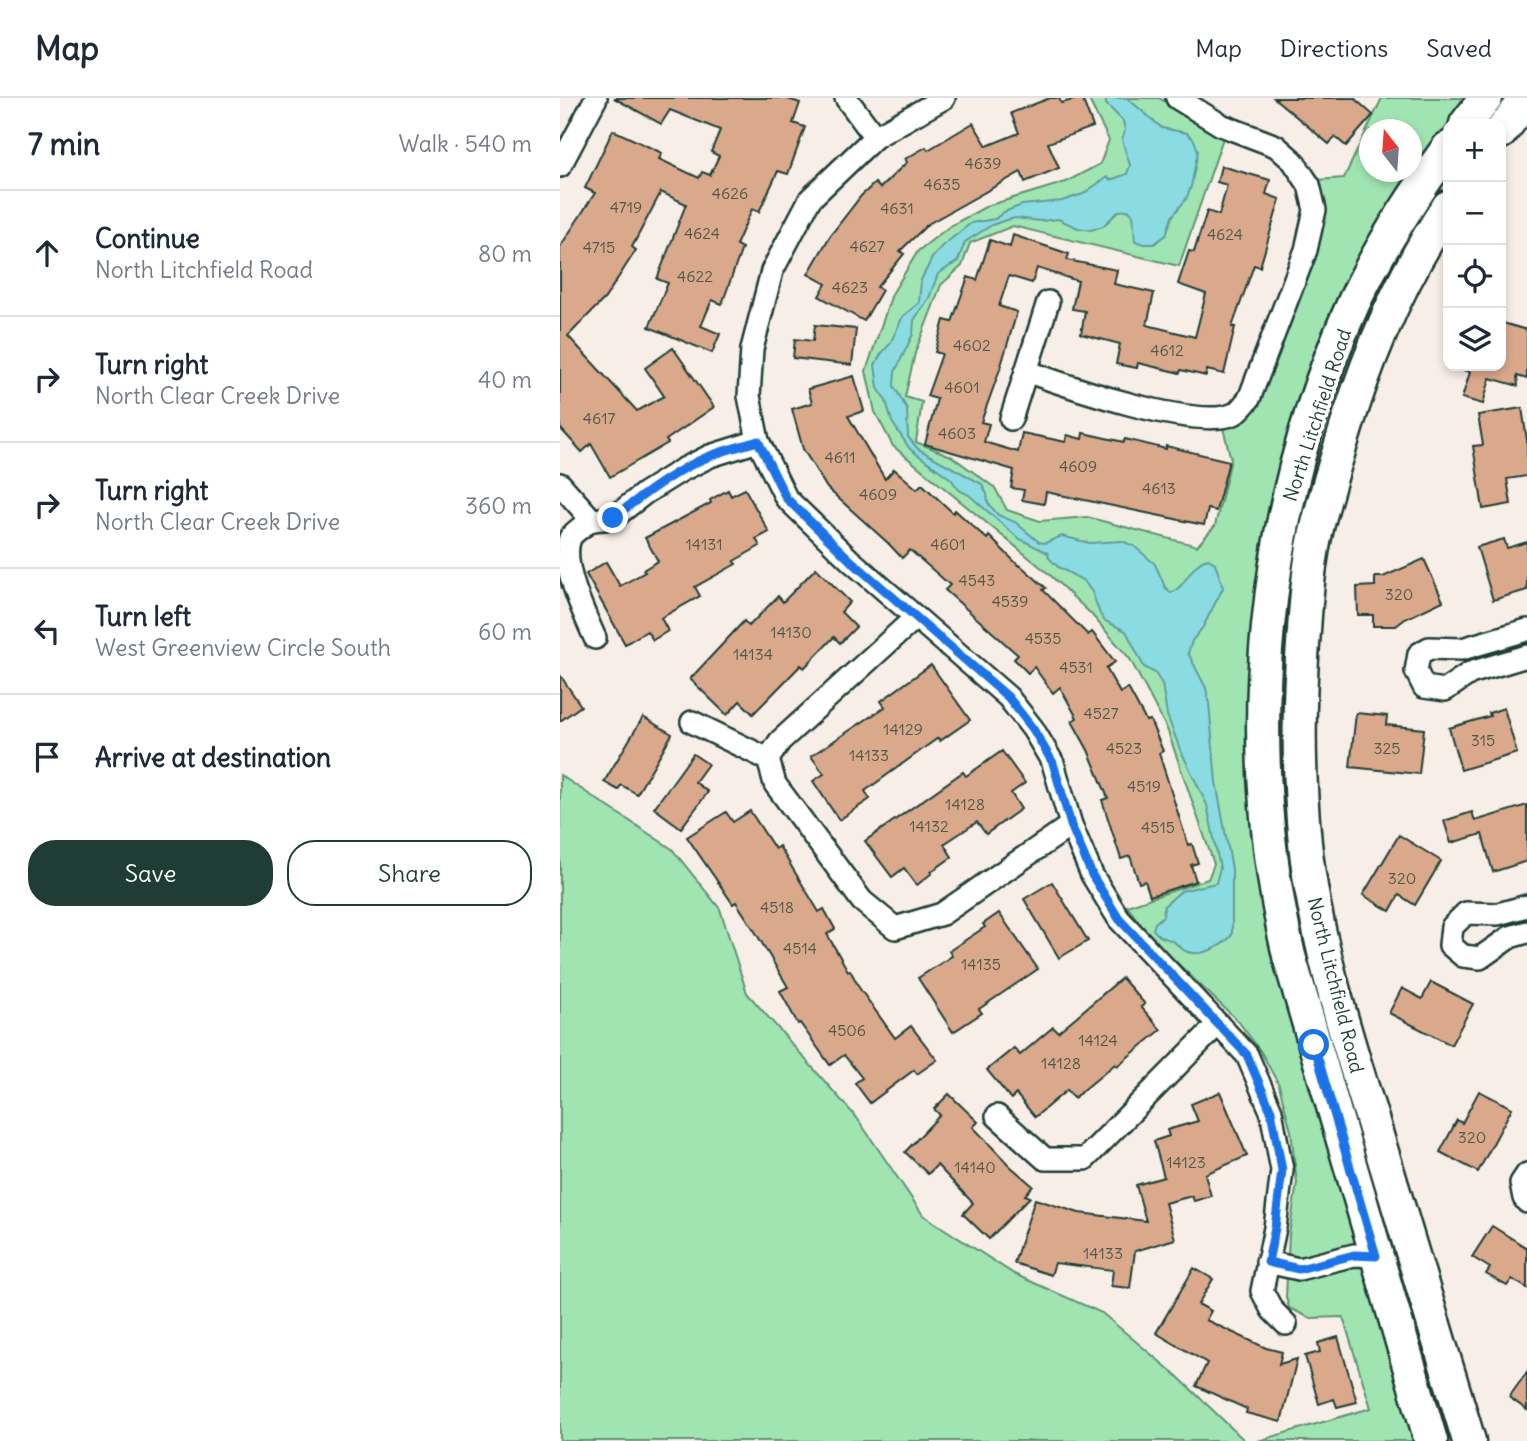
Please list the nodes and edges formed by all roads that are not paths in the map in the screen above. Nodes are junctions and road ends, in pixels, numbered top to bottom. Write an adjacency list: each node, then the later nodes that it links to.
1 (596, 98): 9 (street)
2 (846, 98): 7 (street)
3 (944, 98): 7 (street)
4 (1177, 98): 12 (street)
5 (1479, 105): 6 (street)
6 (1513, 117)
7 (875, 137): 14 (street)
8 (1443, 155): 31 (main road, North Litchfield Road)
9 (560, 166)
10 (1443, 216): 35 (main road, North Litchfield Road)
11 (1048, 302): 12 (street)
12 (1026, 371): 13 (street)
13 (1011, 419)
14 (758, 441): 16 (street); 17 (street)
15 (560, 484): 16 (street)
16 (592, 520): 20 (street)
17 (915, 618): 23 (street); 24 (street)
18 (1527, 630): 19 (street)
19 (1502, 637): 21 (street); 21 (street)
20 (595, 638)
21 (1518, 659)
22 (692, 722): 23 (street)
23 (768, 759): 24 (street)
24 (1071, 825): 27 (street)
25 (1527, 905): 26 (street)
26 (1527, 932)
27 (1218, 1024): 28 (street); 32 (street)
28 (997, 1116)
29 (1527, 1174): 30 (street)
30 (1527, 1202)
31 (1376, 1256): 32 (street); 34 (main road, North Litchfield Road)
32 (1268, 1262): 33 (street)
33 (1286, 1324)
34 (1431, 1441)
35 (1469, 1441)

